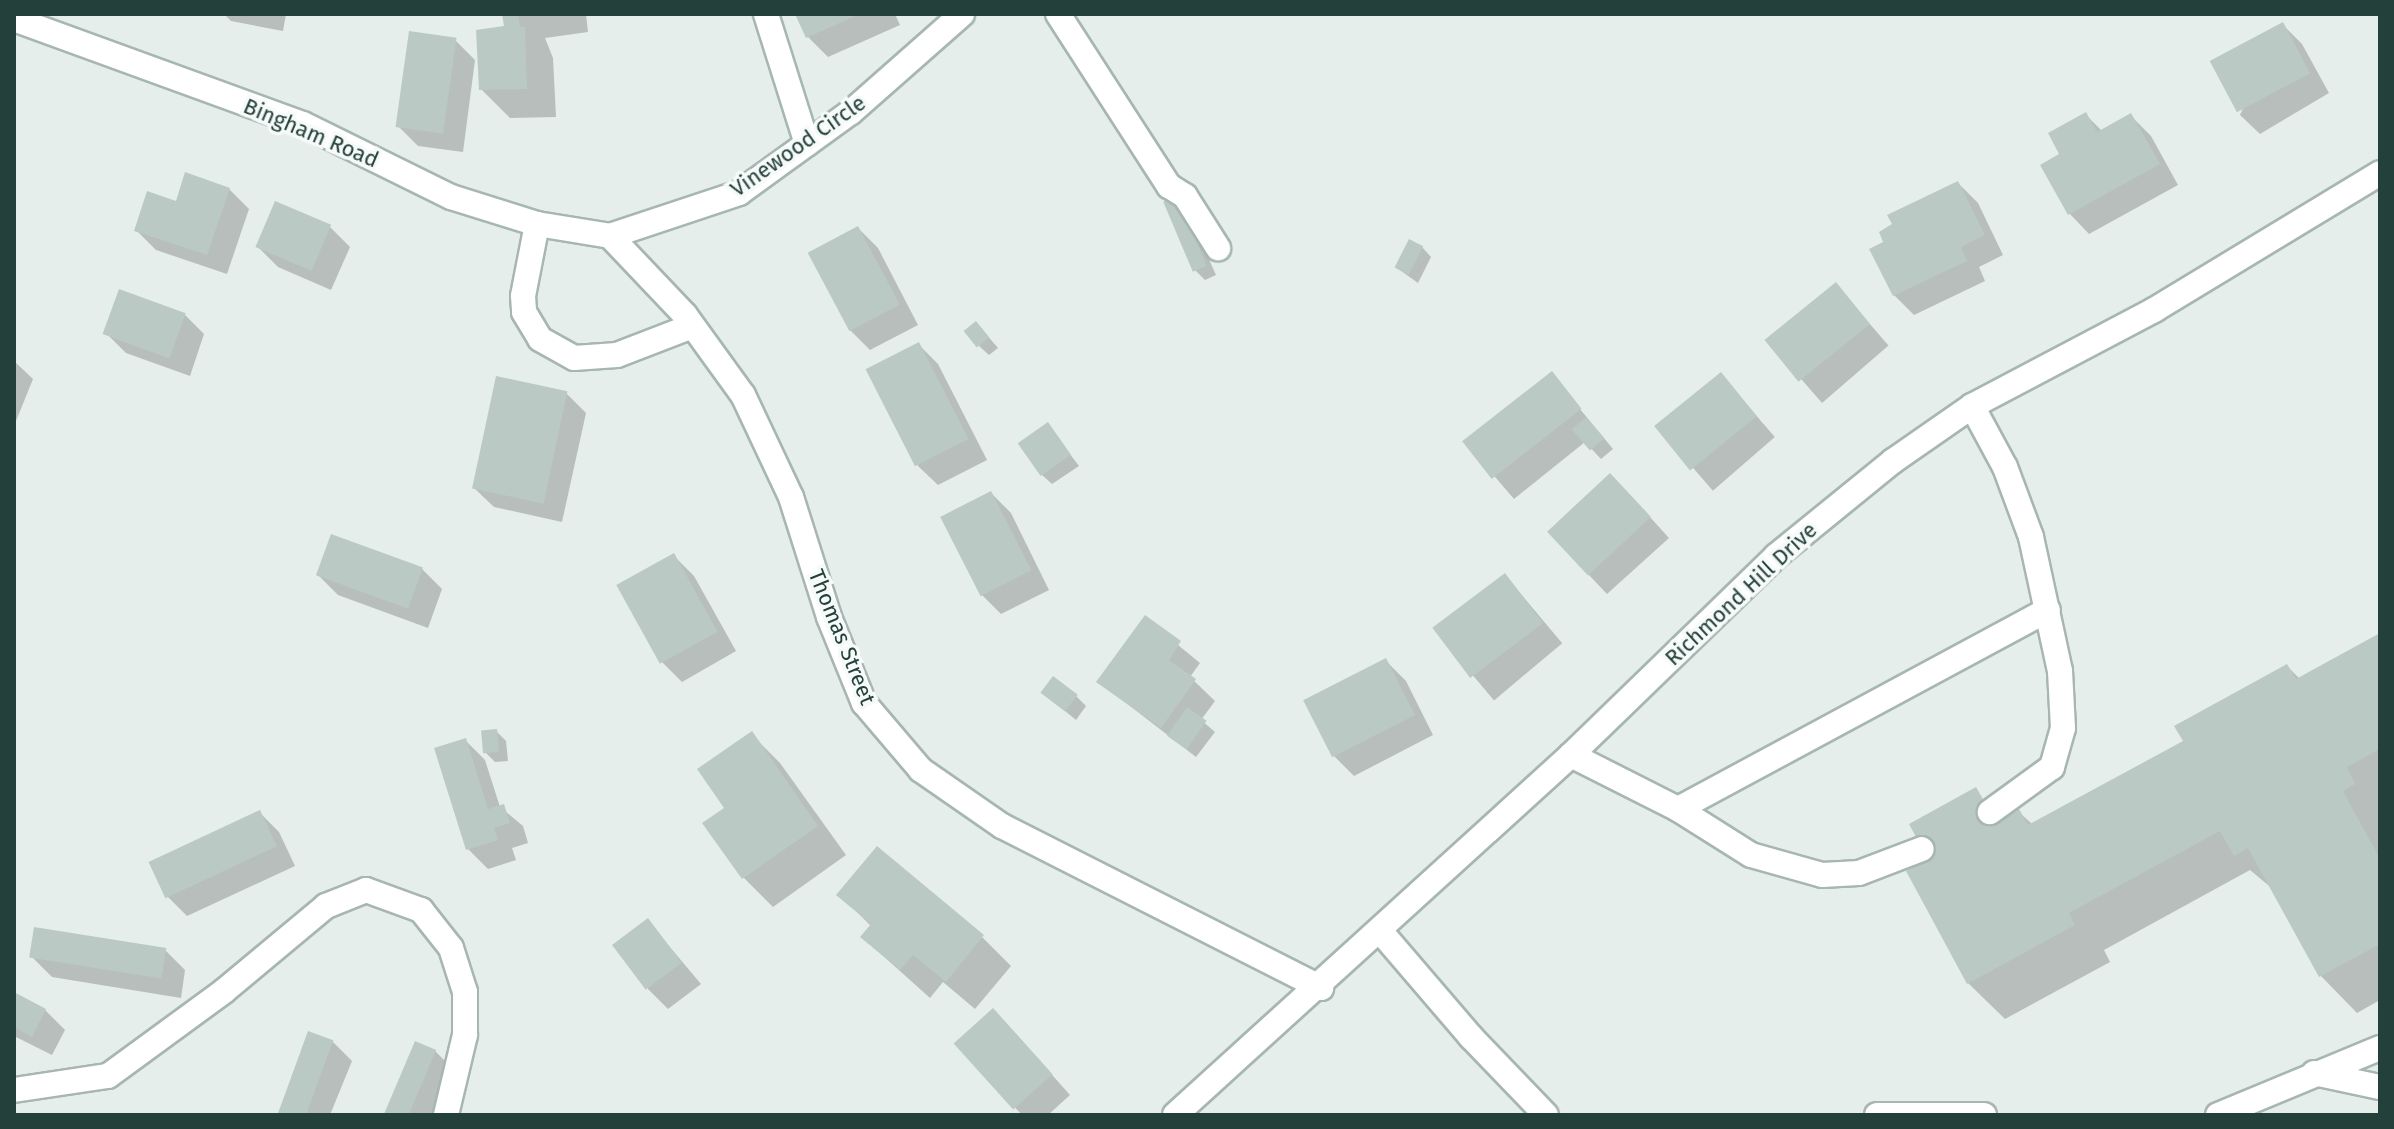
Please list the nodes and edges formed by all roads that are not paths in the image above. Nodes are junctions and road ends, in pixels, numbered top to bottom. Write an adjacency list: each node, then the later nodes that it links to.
1 (766, 14): 5 (street)
2 (962, 14): 5 (street, Vinewood Circle)
3 (1058, 14): 9 (street)
4 (14, 19): 7 (street, Bingham Road)
5 (807, 144): 8 (street, Vinewood Circle)
6 (2380, 173): 11 (street, Richmond Hill Drive)
7 (537, 224): 8 (street, Bingham Road); 10 (street)
8 (610, 236): 10 (street, Thomas Street)
9 (1218, 248)
10 (692, 326): 18 (street, Thomas Street)
11 (1972, 406): 12 (street); 13 (street, Richmond Hill Drive)
12 (2048, 610): 14 (street); 15 (street)
13 (1571, 755): 14 (street); 17 (street, Richmond Hill Drive)
14 (1678, 809): 16 (street)
15 (1990, 812)
16 (1922, 849)
17 (1381, 932): 18 (street, Richmond Hill Drive); 27 (street)
18 (1321, 988): 26 (street, Richmond Hill Drive)
19 (2380, 1048): 20 (street)
20 (2314, 1073): 21 (street); 23 (street)
21 (2380, 1087)
22 (14, 1090): 25 (street)
23 (2234, 1112)
24 (1906, 1114): 28 (street); 29 (street)
25 (446, 1115)
26 (1175, 1115)
27 (1546, 1115)
28 (1877, 1115)
29 (1984, 1115)

